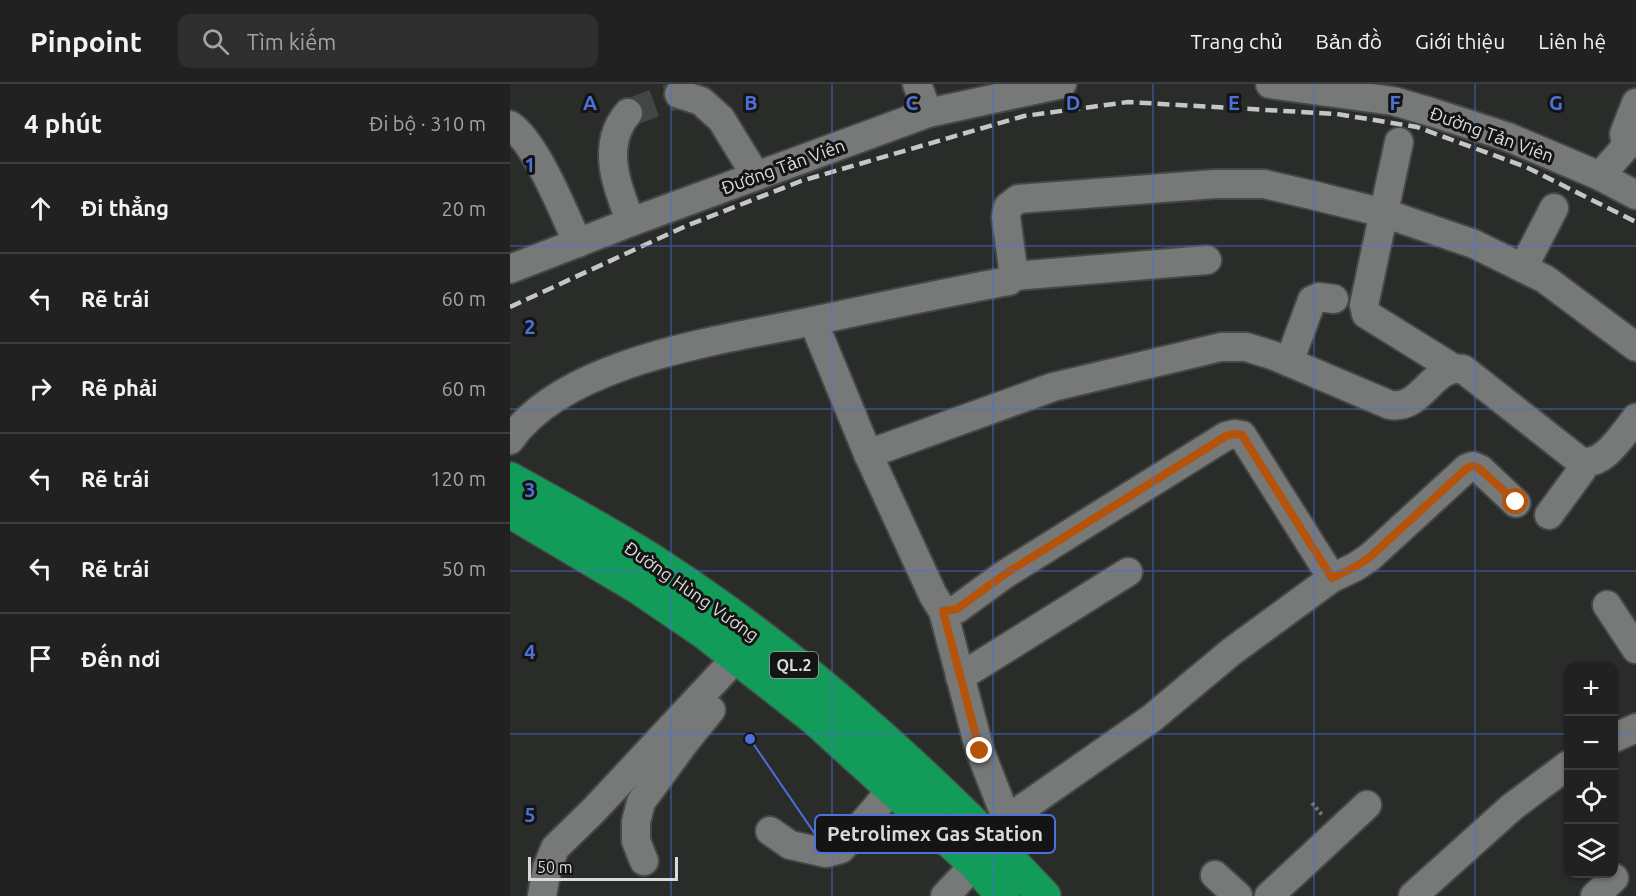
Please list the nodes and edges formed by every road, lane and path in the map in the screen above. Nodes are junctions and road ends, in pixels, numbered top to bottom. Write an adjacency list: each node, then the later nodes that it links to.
1 (917, 84): 7 (street)
2 (1062, 84): 7 (street, Đường Tản Viên)
3 (1270, 84): 12 (street, Đường Tản Viên)
4 (679, 94): 11 (street)
5 (1636, 103): 9 (street)
6 (628, 113): 16 (street)
7 (928, 113): 11 (street, Đường Tản Viên)
8 (510, 125): 17 (street)
9 (1631, 141): 12 (street)
10 (1399, 142): 15 (street)
11 (756, 176): 16 (street, Đường Tản Viên)
12 (1600, 176): 13 (street, Đường Tản Viên)
13 (1636, 195)
14 (1554, 208): 19 (street)
15 (1384, 213): 19 (street); 21 (street); 26 (street)
16 (631, 222): 17 (street, Đường Tản Viên)
17 (578, 243): 20 (street, Đường Tản Viên)
18 (1208, 260): 21 (street)
19 (1523, 268): 24 (street)
20 (510, 269)
21 (1014, 276): 23 (street)
22 (1335, 299): 25 (street)
23 (813, 321): 28 (street); 29 (street)
24 (1636, 347)
25 (1289, 362): 26 (street); 29 (street)
26 (1454, 368): 30 (street)
27 (1636, 418): 30 (street)
28 (510, 440)
29 (868, 454): 38 (street)
30 (1580, 461): 34 (street)
31 (510, 479): 48 (highway, Đường Hùng Vương / QL.2)
32 (1516, 502): 36 (street)
33 (510, 511): 40 (highway, Đường Hùng Vương / QL.2)
34 (1549, 515)
35 (1128, 572): 41 (street)
36 (1332, 578): 38 (street); 48 (street)
37 (1607, 605): 39 (street)
38 (943, 611): 41 (street)
39 (1636, 649)
40 (741, 662): 45 (highway, Đường Hùng Vương / QL.2); 49 (street); 51 (street)
41 (960, 677): 48 (street)
42 (1636, 728): 43 (street)
43 (1618, 736)
44 (1564, 769): 57 (street)
45 (892, 789): 47 (street); 48 (highway, Đường Hùng Vương / QL.2)
46 (1367, 805): 56 (street)
47 (770, 831)
48 (989, 840): 52 (street); 53 (highway, Đường Hùng Vương / QL.2); 54 (highway, Đường Hùng Vương / QL.2)
49 (644, 861)
50 (1215, 875): 55 (street)
51 (542, 896)
52 (945, 896)
53 (1003, 896)
54 (1044, 896)
55 (1238, 896)
56 (1269, 896)
57 (1413, 896)

